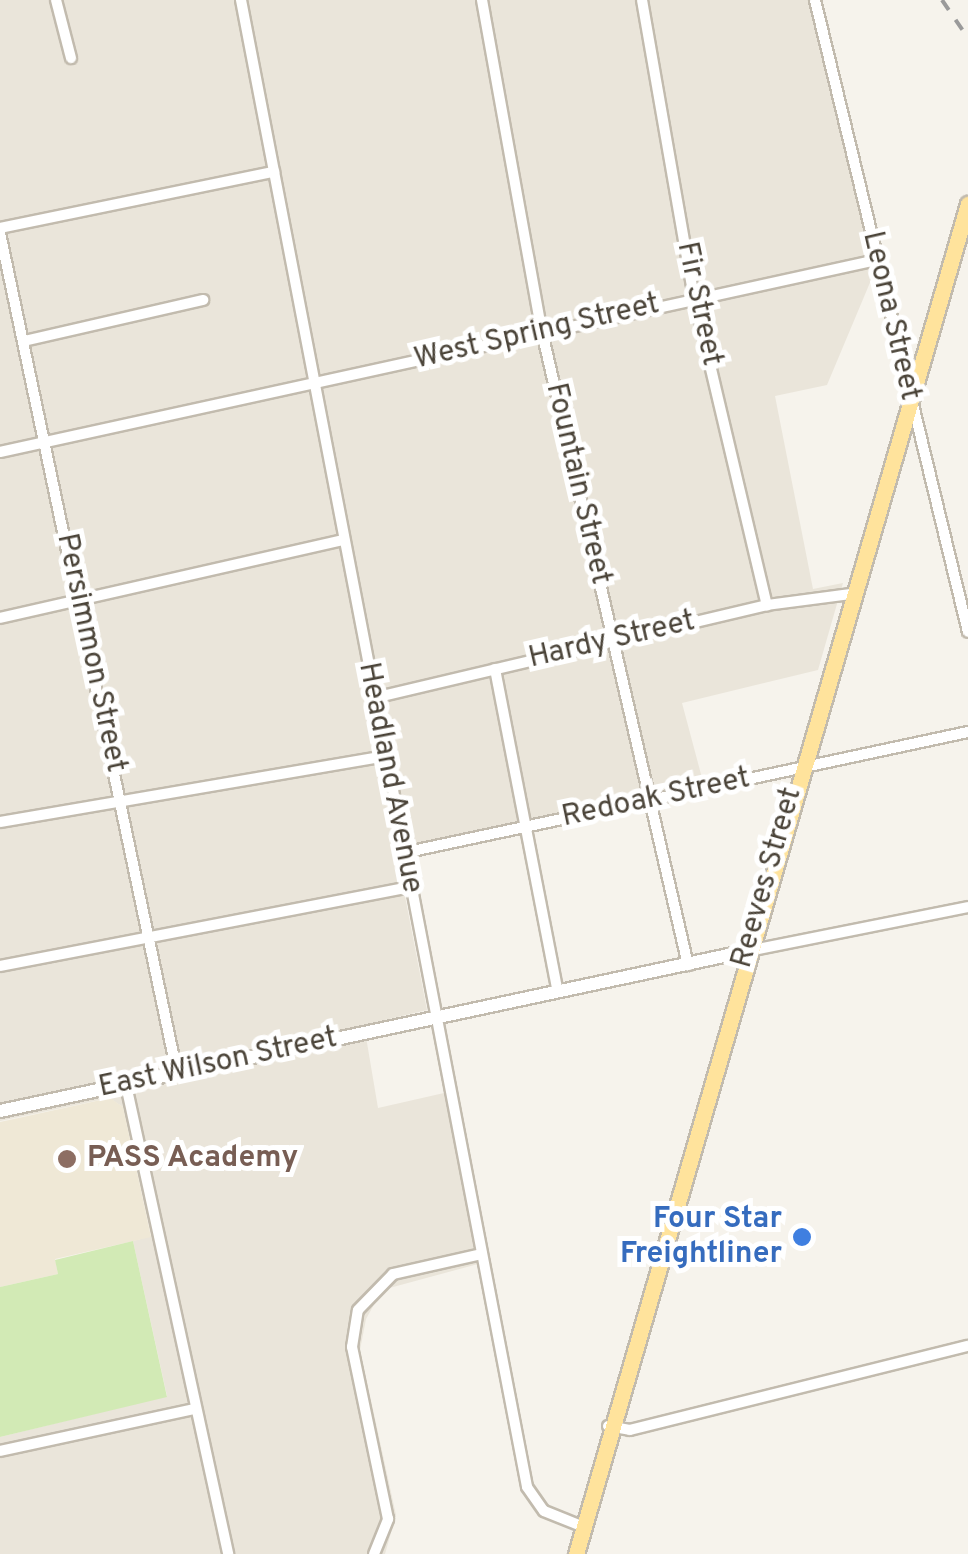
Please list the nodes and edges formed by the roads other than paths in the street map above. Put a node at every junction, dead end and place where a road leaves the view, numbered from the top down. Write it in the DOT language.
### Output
graph roads {
  1 [pos="56,0"];
  2 [pos="241,0"];
  3 [pos="482,0"];
  4 [pos="642,0"];
  5 [pos="814,0"];
  6 [pos="72,58"];
  7 [pos="274,172"];
  8 [pos="967,208"];
  9 [pos="0,230"];
  10 [pos="877,260"];
  11 [pos="694,297"];
  12 [pos="203,300"];
  13 [pos="542,332"];
  14 [pos="24,341"];
  15 [pos="314,383"];
  16 [pos="908,398"];
  17 [pos="45,443"];
  18 [pos="0,452"];
  19 [pos="344,540"];
  20 [pos="851,594"];
  21 [pos="80,598"];
  22 [pos="767,605"];
  23 [pos="0,618"];
  24 [pos="968,632"];
  25 [pos="613,641"];
  26 [pos="495,668"];
  27 [pos="374,698"];
  28 [pos="968,732"];
  29 [pos="385,756"];
  30 [pos="800,768"];
  31 [pos="648,800"];
  32 [pos="122,801"];
  33 [pos="0,822"];
  34 [pos="528,826"];
  35 [pos="404,854"];
  36 [pos="410,887"];
  37 [pos="968,907"];
  38 [pos="150,936"];
  39 [pos="746,951"];
  40 [pos="688,965"];
  41 [pos="0,966"];
  42 [pos="558,992"];
  43 [pos="435,1017"];
  44 [pos="177,1074"];
  45 [pos="126,1085"];
  46 [pos="0,1111"];
  47 [pos="482,1254"];
  48 [pos="968,1346"];
  49 [pos="196,1409"];
  50 [pos="607,1426"];
  51 [pos="0,1451"];
  52 [pos="581,1526"];
  53 [pos="228,1554"];
  54 [pos="374,1554"];
  55 [pos="576,1554"];
  1 -- 6 [label="street"];
  2 -- 7 [label="street, Headland Avenue"];
  3 -- 13 [label="street, Fountain Street"];
  4 -- 11 [label="street, Fir Street"];
  5 -- 10 [label="street, Leona Street"];
  7 -- 9 [label="street"];
  7 -- 15 [label="street, Headland Avenue"];
  8 -- 16 [label="main road, Reeves Street"];
  9 -- 14 [label="street, Persimmon Street"];
  10 -- 11 [label="street, West Spring Street"];
  10 -- 16 [label="street, Leona Street"];
  11 -- 13 [label="street, West Spring Street"];
  11 -- 22 [label="street, Fir Street"];
  12 -- 14 [label="street"];
  13 -- 15 [label="street, West Spring Street"];
  13 -- 25 [label="street, Fountain Street"];
  14 -- 17 [label="street, Persimmon Street"];
  15 -- 17 [label="street, West Spring Street"];
  15 -- 19 [label="street, Headland Avenue"];
  16 -- 20 [label="main road, Reeves Street"];
  16 -- 24 [label="street, Leona Street"];
  17 -- 18 [label="street, West Spring Street"];
  17 -- 21 [label="street, Persimmon Street"];
  19 -- 21 [label="street"];
  19 -- 27 [label="street, Headland Avenue"];
  20 -- 22 [label="street, Hardy Street"];
  20 -- 30 [label="main road, Reeves Street"];
  21 -- 23 [label="street"];
  21 -- 32 [label="street, Persimmon Street"];
  22 -- 25 [label="street, Hardy Street"];
  25 -- 26 [label="street, Hardy Street"];
  25 -- 31 [label="street, Fountain Street"];
  26 -- 27 [label="street, Hardy Street"];
  26 -- 34 [label="street"];
  27 -- 29 [label="street, Headland Avenue"];
  28 -- 30 [label="street, Redoak Street"];
  29 -- 32 [label="street"];
  29 -- 35 [label="street, Headland Avenue"];
  30 -- 31 [label="street, Redoak Street"];
  30 -- 39 [label="main road, Reeves Street"];
  31 -- 34 [label="street, Redoak Street"];
  31 -- 40 [label="street, Fountain Street"];
  32 -- 33 [label="street"];
  32 -- 38 [label="street, Persimmon Street"];
  34 -- 35 [label="street, Redoak Street"];
  34 -- 42 [label="street"];
  35 -- 36 [label="street, Headland Avenue"];
  36 -- 38 [label="street"];
  36 -- 43 [label="street, Headland Avenue"];
  37 -- 39 [label="street"];
  38 -- 41 [label="street"];
  38 -- 44 [label="street, Persimmon Street"];
  39 -- 40 [label="street, East Wilson Street"];
  39 -- 50 [label="main road, Reeves Street"];
  40 -- 42 [label="street, East Wilson Street"];
  42 -- 43 [label="street, East Wilson Street"];
  43 -- 44 [label="street, East Wilson Street"];
  43 -- 47 [label="street, Headland Avenue"];
  44 -- 45 [label="street, East Wilson Street"];
  45 -- 46 [label="street, East Wilson Street"];
  45 -- 49 [label="street"];
  47 -- 52 [label="street, Headland Avenue"];
  47 -- 54 [label="street"];
  48 -- 50 [label="street"];
  49 -- 51 [label="street"];
  49 -- 53 [label="street"];
  50 -- 52 [label="main road, Reeves Street"];
  52 -- 55 [label="main road, Reeves Street"];
}
